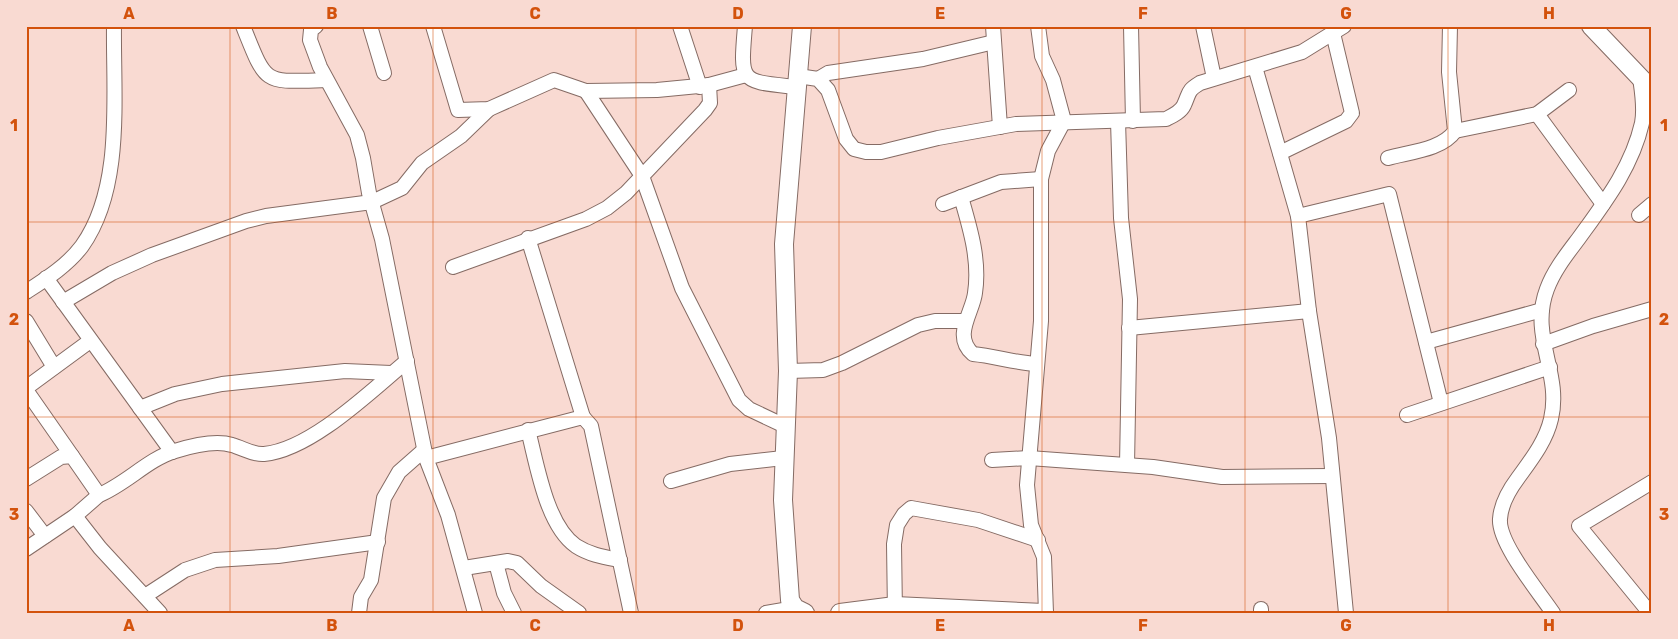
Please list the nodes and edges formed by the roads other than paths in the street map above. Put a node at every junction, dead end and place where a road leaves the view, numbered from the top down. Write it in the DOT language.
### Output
graph roads {
  1 [pos="114,26"];
  2 [pos="243,26"];
  3 [pos="316,26"];
  4 [pos="370,26"];
  5 [pos="433,26"];
  6 [pos="680,26"];
  7 [pos="745,26"];
  8 [pos="802,26"];
  9 [pos="993,26"];
  10 [pos="1038,26"];
  11 [pos="1132,26"];
  12 [pos="1203,26"];
  13 [pos="1450,26"];
  14 [pos="1592,26"];
  15 [pos="1338,30"];
  16 [pos="994,42"];
  17 [pos="1255,66"];
  18 [pos="384,73"];
  19 [pos="746,75"];
  20 [pos="1214,78"];
  21 [pos="818,79"];
  22 [pos="326,80"];
  23 [pos="797,82"];
  24 [pos="1646,84"];
  25 [pos="705,86"];
  26 [pos="1569,90"];
  27 [pos="586,91"];
  28 [pos="489,109"];
  29 [pos="1537,114"];
  30 [pos="1064,121"];
  31 [pos="1118,121"];
  32 [pos="1133,121"];
  33 [pos="1000,127"];
  34 [pos="1455,131"];
  35 [pos="1280,153"];
  36 [pos="1388,158"];
  37 [pos="642,176"];
  38 [pos="1041,179"];
  39 [pos="961,197"];
  40 [pos="372,202"];
  41 [pos="943,204"];
  42 [pos="1603,204"];
  43 [pos="1652,204"];
  44 [pos="1638,215"];
  45 [pos="1298,216"];
  46 [pos="528,238"];
  47 [pos="453,267"];
  48 [pos="46,278"];
  49 [pos="26,292"];
  50 [pos="63,302"];
  51 [pos="1652,309"];
  52 [pos="1542,310"];
  53 [pos="1309,311"];
  54 [pos="26,321"];
  55 [pos="964,322"];
  56 [pos="1129,328"];
  57 [pos="90,341"];
  58 [pos="1426,342"];
  59 [pos="1543,344"];
  60 [pos="406,361"];
  61 [pos="1036,364"];
  62 [pos="54,367"];
  63 [pos="1550,367"];
  64 [pos="788,371"];
  65 [pos="392,373"];
  66 [pos="26,389"];
  67 [pos="1441,403"];
  68 [pos="140,408"];
  69 [pos="1407,415"];
  70 [pos="583,417"];
  71 [pos="785,426"];
  72 [pos="528,430"];
  73 [pos="172,452"];
  74 [pos="425,454"];
  75 [pos="72,456"];
  76 [pos="783,458"];
  77 [pos="1029,458"];
  78 [pos="992,460"];
  79 [pos="1127,465"];
  80 [pos="1332,476"];
  81 [pos="26,479"];
  82 [pos="671,481"];
  83 [pos="1652,482"];
  84 [pos="99,495"];
  85 [pos="26,510"];
  86 [pos="75,516"];
  87 [pos="45,536"];
  88 [pos="1038,540"];
  89 [pos="378,542"];
  90 [pos="26,549"];
  91 [pos="620,560"];
  92 [pos="496,563"];
  93 [pos="464,568"];
  94 [pos="145,596"];
  95 [pos="800,610"];
  96 [pos="895,610"];
  97 [pos="160,613"];
  98 [pos="359,613"];
  99 [pos="474,613"];
  100 [pos="514,613"];
  101 [pos="579,613"];
  102 [pos="631,613"];
  103 [pos="766,613"];
  104 [pos="840,613"];
  105 [pos="1045,613"];
  106 [pos="1346,613"];
  107 [pos="1553,613"];
  108 [pos="1650,613"];
  1 -- 48 [label="street"];
  2 -- 22 [label="street"];
  3 -- 22 [label="street"];
  4 -- 18 [label="street"];
  5 -- 28 [label="street"];
  6 -- 25 [label="street"];
  7 -- 19 [label="street"];
  8 -- 23 [label="street"];
  9 -- 16 [label="street"];
  10 -- 30 [label="street"];
  11 -- 32 [label="street"];
  12 -- 20 [label="street"];
  13 -- 34 [label="street"];
  14 -- 24 [label="street"];
  15 -- 17 [label="street"];
  15 -- 35 [label="street"];
  16 -- 21 [label="street"];
  16 -- 33 [label="street"];
  17 -- 20 [label="street"];
  17 -- 35 [label="street"];
  19 -- 23 [label="street"];
  19 -- 25 [label="street"];
  20 -- 32 [label="street"];
  21 -- 23 [label="street"];
  21 -- 33 [label="street"];
  22 -- 40 [label="street"];
  23 -- 64 [label="street"];
  24 -- 42 [label="street"];
  25 -- 27 [label="street"];
  25 -- 37 [label="street"];
  26 -- 29 [label="street"];
  27 -- 28 [label="street"];
  27 -- 37 [label="street"];
  28 -- 40 [label="street"];
  29 -- 34 [label="street"];
  29 -- 42 [label="street"];
  30 -- 31 [label="street"];
  30 -- 33 [label="street"];
  30 -- 38 [label="street"];
  31 -- 32 [label="street"];
  31 -- 56 [label="street"];
  34 -- 36 [label="street"];
  35 -- 45 [label="street"];
  37 -- 46 [label="street"];
  37 -- 71 [label="street"];
  38 -- 39 [label="street"];
  38 -- 61 [label="street"];
  39 -- 41 [label="street"];
  39 -- 55 [label="street"];
  40 -- 50 [label="street"];
  40 -- 60 [label="street"];
  42 -- 52 [label="street"];
  43 -- 44 [label="street"];
  45 -- 53 [label="street"];
  45 -- 58 [label="street"];
  46 -- 47 [label="street"];
  46 -- 70 [label="street"];
  48 -- 49 [label="street"];
  48 -- 50 [label="street"];
  50 -- 57 [label="street"];
  51 -- 59 [label="street"];
  52 -- 58 [label="street"];
  52 -- 59 [label="street"];
  53 -- 56 [label="street"];
  53 -- 80 [label="street"];
  54 -- 62 [label="street"];
  55 -- 61 [label="street"];
  55 -- 64 [label="street"];
  56 -- 79 [label="street"];
  57 -- 62 [label="street"];
  57 -- 68 [label="street"];
  58 -- 67 [label="street"];
  59 -- 63 [label="street"];
  60 -- 65 [label="street"];
  60 -- 74 [label="street"];
  61 -- 77 [label="street"];
  62 -- 66 [label="street"];
  63 -- 67 [label="street"];
  63 -- 107 [label="street"];
  64 -- 71 [label="street"];
  65 -- 68 [label="street"];
  65 -- 73 [label="street"];
  66 -- 75 [label="street"];
  67 -- 69 [label="street"];
  68 -- 73 [label="street"];
  70 -- 72 [label="street"];
  70 -- 91 [label="street"];
  71 -- 76 [label="street"];
  72 -- 74 [label="street"];
  72 -- 91 [label="street"];
  73 -- 84 [label="street"];
  74 -- 89 [label="street"];
  74 -- 93 [label="street"];
  75 -- 81 [label="street"];
  75 -- 84 [label="street"];
  76 -- 82 [label="street"];
  76 -- 95 [label="street"];
  77 -- 78 [label="street"];
  77 -- 79 [label="street"];
  77 -- 88 [label="street"];
  79 -- 80 [label="street"];
  80 -- 106 [label="street"];
  83 -- 108 [label="street"];
  84 -- 86 [label="street"];
  85 -- 87 [label="street"];
  86 -- 87 [label="street"];
  86 -- 94 [label="street"];
  87 -- 90 [label="street"];
  88 -- 96 [label="street"];
  88 -- 105 [label="street"];
  89 -- 94 [label="street"];
  89 -- 98 [label="street"];
  91 -- 102 [label="street"];
  92 -- 93 [label="street"];
  92 -- 100 [label="street"];
  92 -- 101 [label="street"];
  93 -- 99 [label="street"];
  94 -- 97 [label="street"];
  95 -- 103 [label="street"];
  96 -- 104 [label="street"];
  96 -- 105 [label="street"];
}
